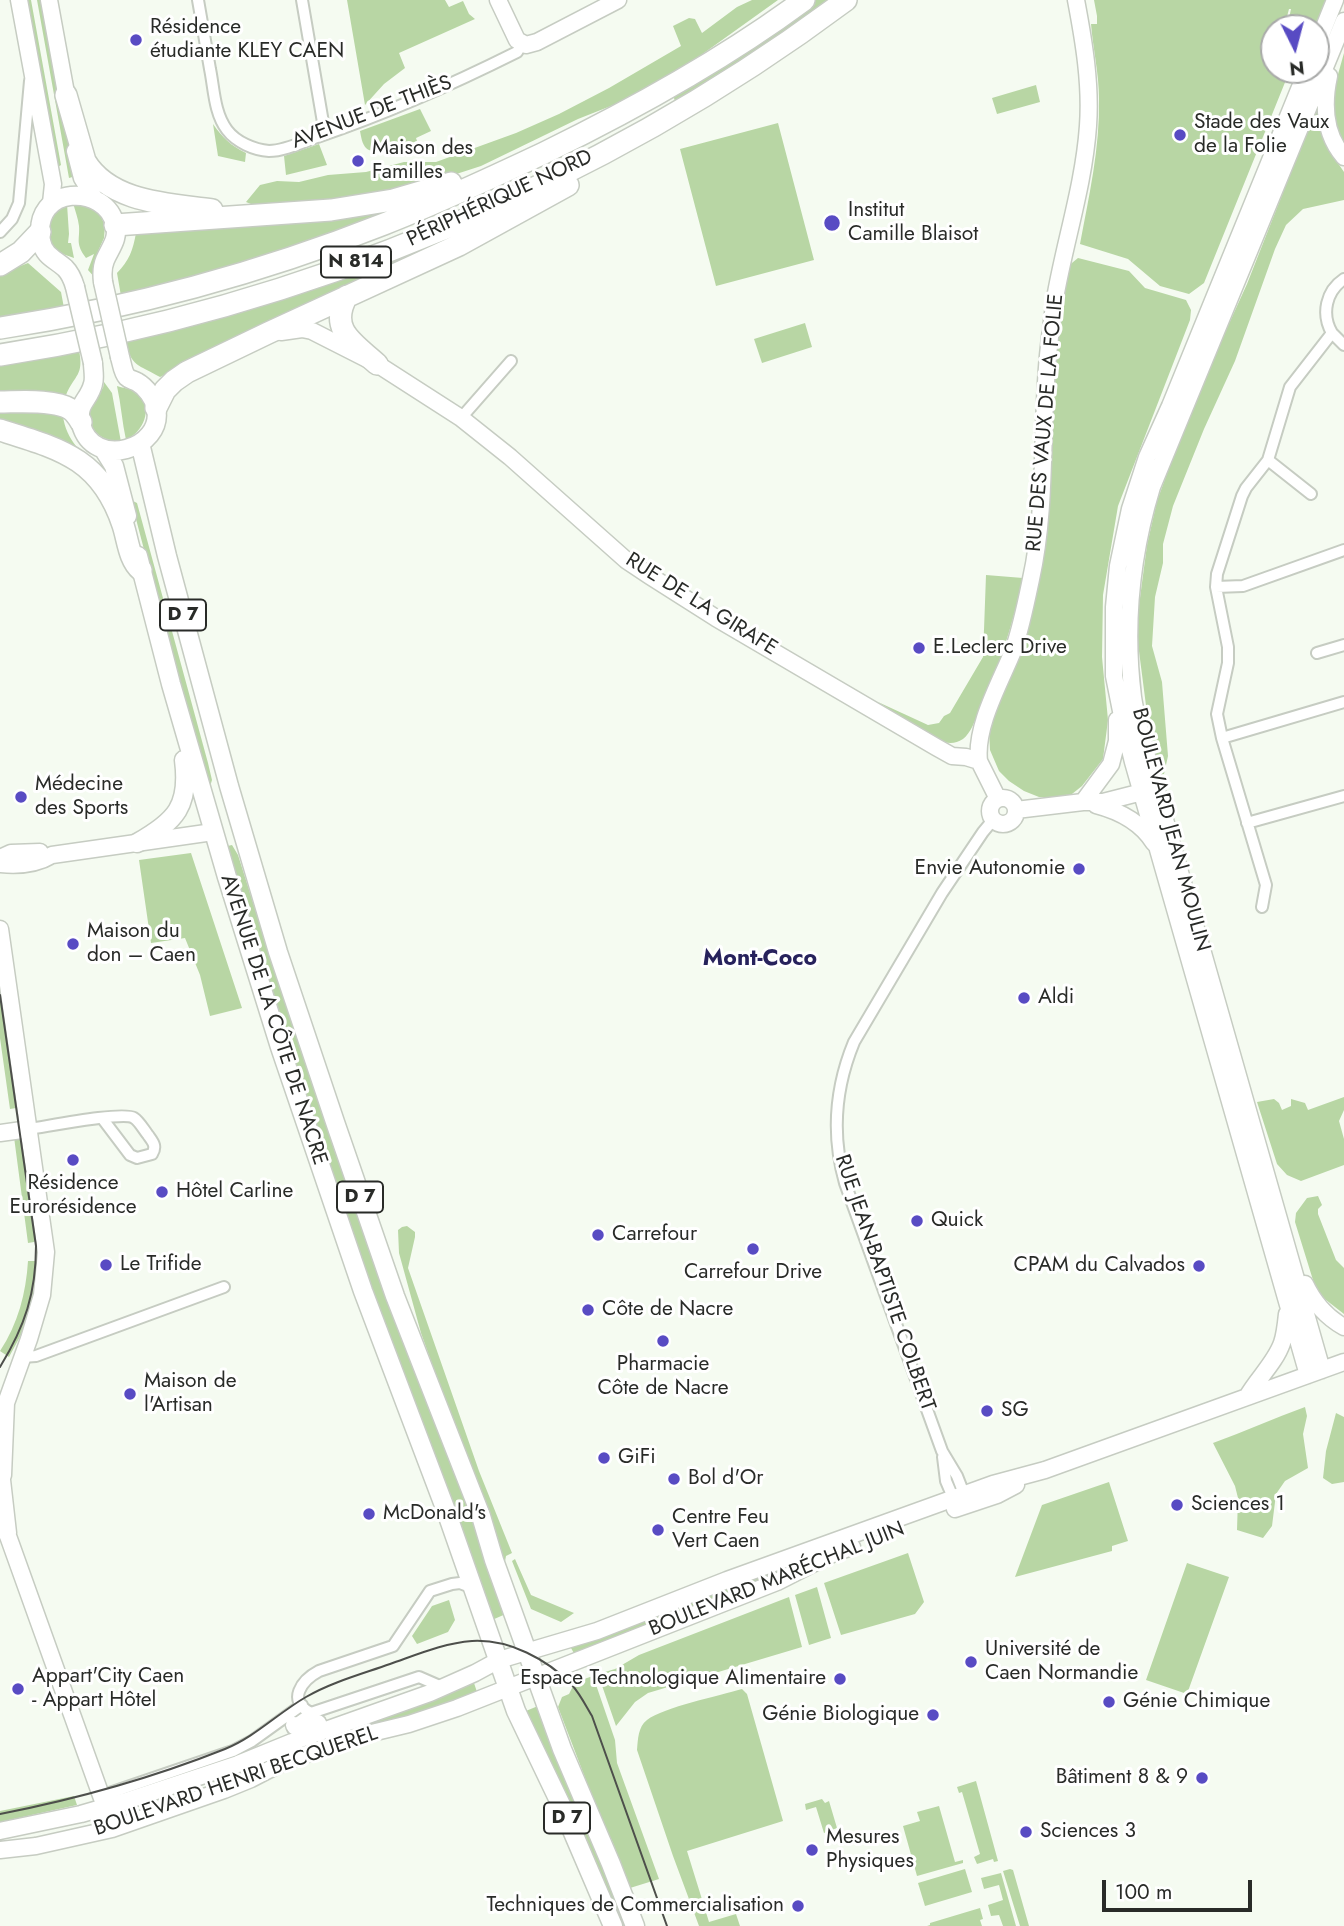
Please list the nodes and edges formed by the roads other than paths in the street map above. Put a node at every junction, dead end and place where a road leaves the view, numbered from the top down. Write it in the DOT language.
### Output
graph roads {
  1 [pos="19,0"];
  2 [pos="49,0"];
  3 [pos="198,0"];
  4 [pos="302,0"];
  5 [pos="498,0"];
  6 [pos="618,0"];
  7 [pos="804,0"];
  8 [pos="846,0"];
  9 [pos="1076,0"];
  10 [pos="1341,28"];
  11 [pos="522,44"];
  12 [pos="31,64"];
  13 [pos="1301,84"];
  14 [pos="66,95"];
  15 [pos="688,105"];
  16 [pos="326,134"];
  17 [pos="571,139"];
  18 [pos="1344,157"];
  19 [pos="63,199"];
  20 [pos="95,199"];
  21 [pos="263,216"];
  22 [pos="115,225"];
  23 [pos="0,232"];
  24 [pos="40,232"];
  25 [pos="0,265"];
  26 [pos="1344,279"];
  27 [pos="347,296"];
  28 [pos="0,328"];
  29 [pos="268,332"];
  30 [pos="1332,333"];
  31 [pos="1344,345"];
  32 [pos="0,355"];
  33 [pos="511,361"];
  34 [pos="377,364"];
  35 [pos="0,402"];
  36 [pos="156,408"];
  37 [pos="461,418"];
  38 [pos="81,422"];
  39 [pos="0,430"];
  40 [pos="131,448"];
  41 [pos="104,450"];
  42 [pos="1268,460"];
  43 [pos="1311,494"];
  44 [pos="1344,550"];
  45 [pos="141,570"];
  46 [pos="1216,587"];
  47 [pos="1344,645"];
  48 [pos="1317,653"];
  49 [pos="1115,676"];
  50 [pos="170,684"];
  51 [pos="1344,702"];
  52 [pos="1222,738"];
  53 [pos="979,761"];
  54 [pos="229,786"];
  55 [pos="1148,786"];
  56 [pos="1344,796"];
  57 [pos="998,799"];
  58 [pos="1083,802"];
  59 [pos="1016,810"];
  60 [pos="993,820"];
  61 [pos="1247,823"];
  62 [pos="213,832"];
  63 [pos="137,843"];
  64 [pos="1158,848"];
  65 [pos="52,855"];
  66 [pos="0,858"];
  67 [pos="0,864"];
  68 [pos="1262,907"];
  69 [pos="0,929"];
  70 [pos="278,952"];
  71 [pos="102,1118"];
  72 [pos="29,1129"];
  73 [pos="0,1133"];
  74 [pos="1287,1244"];
  75 [pos="224,1287"];
  76 [pos="1288,1304"];
  77 [pos="1344,1327"];
  78 [pos="22,1357"];
  79 [pos="1344,1362"];
  80 [pos="1315,1372"];
  81 [pos="1247,1397"];
  82 [pos="3,1407"];
  83 [pos="1,1473"];
  84 [pos="961,1502"];
  85 [pos="4,1529"];
  86 [pos="473,1588"];
  87 [pos="527,1651"];
  88 [pos="499,1660"];
  89 [pos="536,1677"];
  90 [pos="442,1687"];
  91 [pos="508,1688"];
  92 [pos="307,1709"];
  93 [pos="293,1733"];
  94 [pos="107,1813"];
  95 [pos="0,1831"];
  96 [pos="0,1843"];
  97 [pos="0,1850"];
  98 [pos="613,1926"];
  99 [pos="635,1926"];
  1 -- 12 [label="main road"];
  2 -- 14 [label="main road"];
  3 -- 16 [label="street, AVENUE DE THIÈS"];
  4 -- 16 [label="street"];
  5 -- 11 [label="main road"];
  6 -- 11 [label="main road"];
  7 -- 17 [label="highway, PÉRIPHÉRIQUE NORD / N 814"];
  8 -- 15 [label="highway, PÉRIPHÉRIQUE NORD / N 814"];
  9 -- 53 [label="main road, RUE DES VAUX DE LA FOLIE"];
  10 -- 18 [label="main road"];
  10 -- 55 [label="main road, BOULEVARD JEAN MOULIN"];
  11 -- 16 [label="street, AVENUE DE THIÈS"];
  12 -- 19 [label="main road"];
  12 -- 23 [label="street"];
  13 -- 49 [label="main road"];
  14 -- 20 [label="main road"];
  14 -- 21 [label="highway"];
  15 -- 27 [label="highway"];
  15 -- 32 [label="highway, PÉRIPHÉRIQUE NORD / N 814"];
  17 -- 21 [label="highway"];
  17 -- 28 [label="highway, PÉRIPHÉRIQUE NORD / N 814"];
  19 -- 20 [label="main road"];
  19 -- 24 [label="main road"];
  20 -- 22 [label="main road"];
  21 -- 22 [label="highway"];
  22 -- 36 [label="main road, bridge"];
  24 -- 25 [label="highway"];
  24 -- 38 [label="main road, bridge"];
  26 -- 30 [label="street"];
  27 -- 29 [label="highway"];
  27 -- 34 [label="highway"];
  29 -- 34 [label="main road, RUE DE LA GIRAFE"];
  29 -- 36 [label="highway"];
  30 -- 31 [label="street"];
  30 -- 42 [label="street"];
  33 -- 37 [label="street"];
  34 -- 37 [label="main road, RUE DE LA GIRAFE"];
  35 -- 38 [label="highway"];
  36 -- 40 [label="main road"];
  37 -- 53 [label="main road, RUE DE LA GIRAFE"];
  38 -- 41 [label="main road, AVENUE DE LA CÔTE DE NACRE"];
  39 -- 45 [label="highway"];
  40 -- 41 [label="main road"];
  40 -- 54 [label="main road, AVENUE DE LA CÔTE DE NACRE / D 7"];
  41 -- 45 [label="main road, AVENUE DE LA CÔTE DE NACRE / D 7"];
  42 -- 43 [label="street"];
  42 -- 46 [label="street"];
  44 -- 46 [label="street"];
  45 -- 50 [label="main road, AVENUE DE LA CÔTE DE NACRE / D 7"];
  46 -- 52 [label="street"];
  47 -- 48 [label="street"];
  49 -- 55 [label="main road"];
  49 -- 58 [label="main road"];
  50 -- 62 [label="main road, AVENUE DE LA CÔTE DE NACRE / D 7"];
  50 -- 63 [label="main road"];
  51 -- 52 [label="street"];
  52 -- 61 [label="street"];
  53 -- 57 [label="main road"];
  54 -- 62 [label="main road"];
  54 -- 70 [label="main road, AVENUE DE LA CÔTE DE NACRE / D 7"];
  55 -- 58 [label="main road"];
  55 -- 64 [label="main road"];
  55 -- 74 [label="main road, BOULEVARD JEAN MOULIN"];
  56 -- 61 [label="street"];
  57 -- 59 [label="main road"];
  57 -- 60 [label="main road"];
  58 -- 59 [label="main road"];
  58 -- 64 [label="main road"];
  59 -- 60 [label="main road"];
  60 -- 84 [label="street, RUE JEAN-BAPTISTE COLBERT"];
  61 -- 68 [label="street"];
  62 -- 63 [label="main road"];
  62 -- 70 [label="main road"];
  62 -- 86 [label="main road, AVENUE DE LA CÔTE DE NACRE / D 7"];
  63 -- 65 [label="main road"];
  64 -- 76 [label="main road"];
  65 -- 66 [label="main road"];
  65 -- 67 [label="main road"];
  69 -- 72 [label="main road"];
  70 -- 87 [label="main road, AVENUE DE LA CÔTE DE NACRE / D 7"];
  71 -- 71 [label="street"];
  71 -- 72 [label="street"];
  72 -- 73 [label="main road"];
  72 -- 78 [label="main road"];
  74 -- 77 [label="main road"];
  74 -- 80 [label="main road, BOULEVARD JEAN MOULIN"];
  75 -- 78 [label="street"];
  76 -- 80 [label="main road"];
  76 -- 81 [label="main road"];
  78 -- 82 [label="main road"];
  79 -- 80 [label="main road, BOULEVARD MARÉCHAL JUIN"];
  80 -- 81 [label="main road, BOULEVARD MARÉCHAL JUIN"];
  81 -- 84 [label="main road, BOULEVARD MARÉCHAL JUIN"];
  82 -- 83 [label="main road"];
  83 -- 85 [label="main road"];
  84 -- 87 [label="main road, BOULEVARD MARÉCHAL JUIN"];
  84 -- 89 [label="main road, BOULEVARD MARÉCHAL JUIN"];
  85 -- 94 [label="main road"];
  86 -- 88 [label="main road, AVENUE DE LA CÔTE DE NACRE / D 7"];
  86 -- 92 [label="street"];
  87 -- 88 [label="main road, BOULEVARD MARÉCHAL JUIN"];
  87 -- 89 [label="main road, D 7"];
  88 -- 90 [label="main road, BOULEVARD HENRI BECQUEREL"];
  88 -- 91 [label="main road, D 7"];
  89 -- 91 [label="main road, BOULEVARD MARÉCHAL JUIN"];
  89 -- 99 [label="main road, D 7"];
  90 -- 92 [label="street"];
  90 -- 93 [label="main road, BOULEVARD HENRI BECQUEREL"];
  91 -- 94 [label="main road, BOULEVARD HENRI BECQUEREL"];
  91 -- 98 [label="main road, D 7"];
  92 -- 93 [label="street"];
  92 -- 94 [label="street"];
  93 -- 94 [label="main road, BOULEVARD HENRI BECQUEREL"];
  94 -- 95 [label="main road, BOULEVARD HENRI BECQUEREL"];
  94 -- 96 [label="main road, BOULEVARD HENRI BECQUEREL"];
  94 -- 97 [label="main road, BOULEVARD HENRI BECQUEREL"];
}
